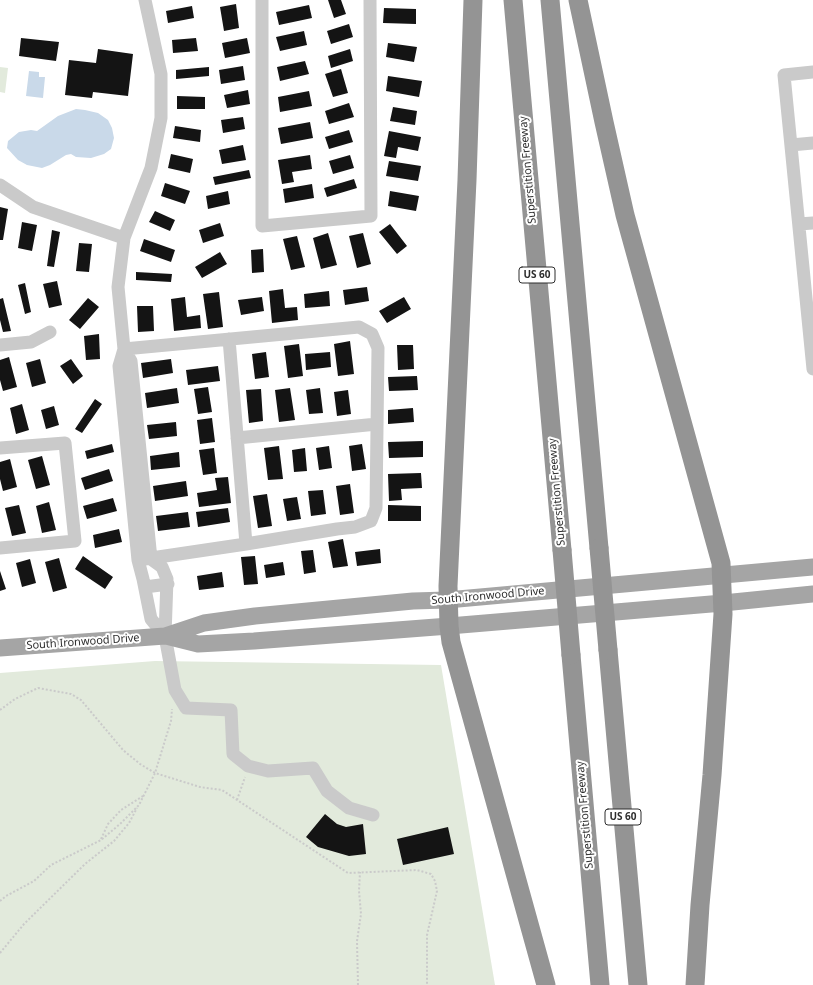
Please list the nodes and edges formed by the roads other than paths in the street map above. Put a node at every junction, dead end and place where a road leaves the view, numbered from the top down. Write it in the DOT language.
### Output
graph roads {
  1 [pos="145,0"];
  2 [pos="262,0"];
  3 [pos="370,0"];
  4 [pos="473,0"];
  5 [pos="513,0"];
  6 [pos="550,0"];
  7 [pos="578,0"];
  8 [pos="813,72"];
  9 [pos="813,143"];
  10 [pos="791,145"];
  11 [pos="0,185"];
  12 [pos="813,222"];
  13 [pos="799,224"];
  14 [pos="124,238"];
  15 [pos="809,293"];
  16 [pos="50,332"];
  17 [pos="229,339"];
  18 [pos="0,345"];
  19 [pos="124,349"];
  20 [pos="813,365"];
  21 [pos="377,424"];
  22 [pos="236,438"];
  23 [pos="0,448"];
  24 [pos="246,544"];
  25 [pos="0,548"];
  26 [pos="144,560"];
  27 [pos="813,567"];
  28 [pos="722,575"];
  29 [pos="168,584"];
  30 [pos="145,587"];
  31 [pos="813,594"];
  32 [pos="448,600"];
  33 [pos="722,603"];
  34 [pos="449,626"];
  35 [pos="165,636"];
  36 [pos="0,648"];
  37 [pos="373,815"];
  38 [pos="546,985"];
  39 [pos="600,985"];
  40 [pos="638,985"];
  41 [pos="694,985"];
  1 -- 14 [label="lane"];
  2 -- 3 [label="lane"];
  4 -- 32 [label="highway"];
  5 -- 39 [label="highway, Superstition Freeway / US 60, bridge"];
  6 -- 40 [label="highway, US 60, bridge"];
  7 -- 28 [label="highway"];
  8 -- 10 [label="lane"];
  9 -- 10 [label="lane"];
  10 -- 13 [label="lane"];
  11 -- 14 [label="lane"];
  12 -- 13 [label="lane"];
  13 -- 15 [label="lane"];
  14 -- 19 [label="lane"];
  15 -- 20 [label="lane"];
  16 -- 18 [label="lane"];
  17 -- 19 [label="lane"];
  17 -- 21 [label="lane"];
  17 -- 22 [label="lane"];
  19 -- 26 [label="lane"];
  21 -- 22 [label="lane"];
  21 -- 24 [label="lane"];
  22 -- 24 [label="lane"];
  23 -- 25 [label="lane"];
  24 -- 26 [label="lane"];
  26 -- 29 [label="lane"];
  26 -- 30 [label="lane"];
  27 -- 28 [label="main road, South Ironwood Drive"];
  28 -- 32 [label="main road, South Ironwood Drive"];
  28 -- 33 [label="highway"];
  29 -- 30 [label="lane"];
  29 -- 35 [label="lane"];
  30 -- 35 [label="lane"];
  31 -- 33 [label="main road, South Ironwood Drive"];
  32 -- 34 [label="highway"];
  32 -- 35 [label="main road, South Ironwood Drive"];
  33 -- 34 [label="main road, South Ironwood Drive"];
  33 -- 41 [label="highway"];
  34 -- 35 [label="main road, South Ironwood Drive"];
  34 -- 38 [label="highway"];
  35 -- 36 [label="main road, South Ironwood Drive"];
  35 -- 37 [label="lane"];
}
